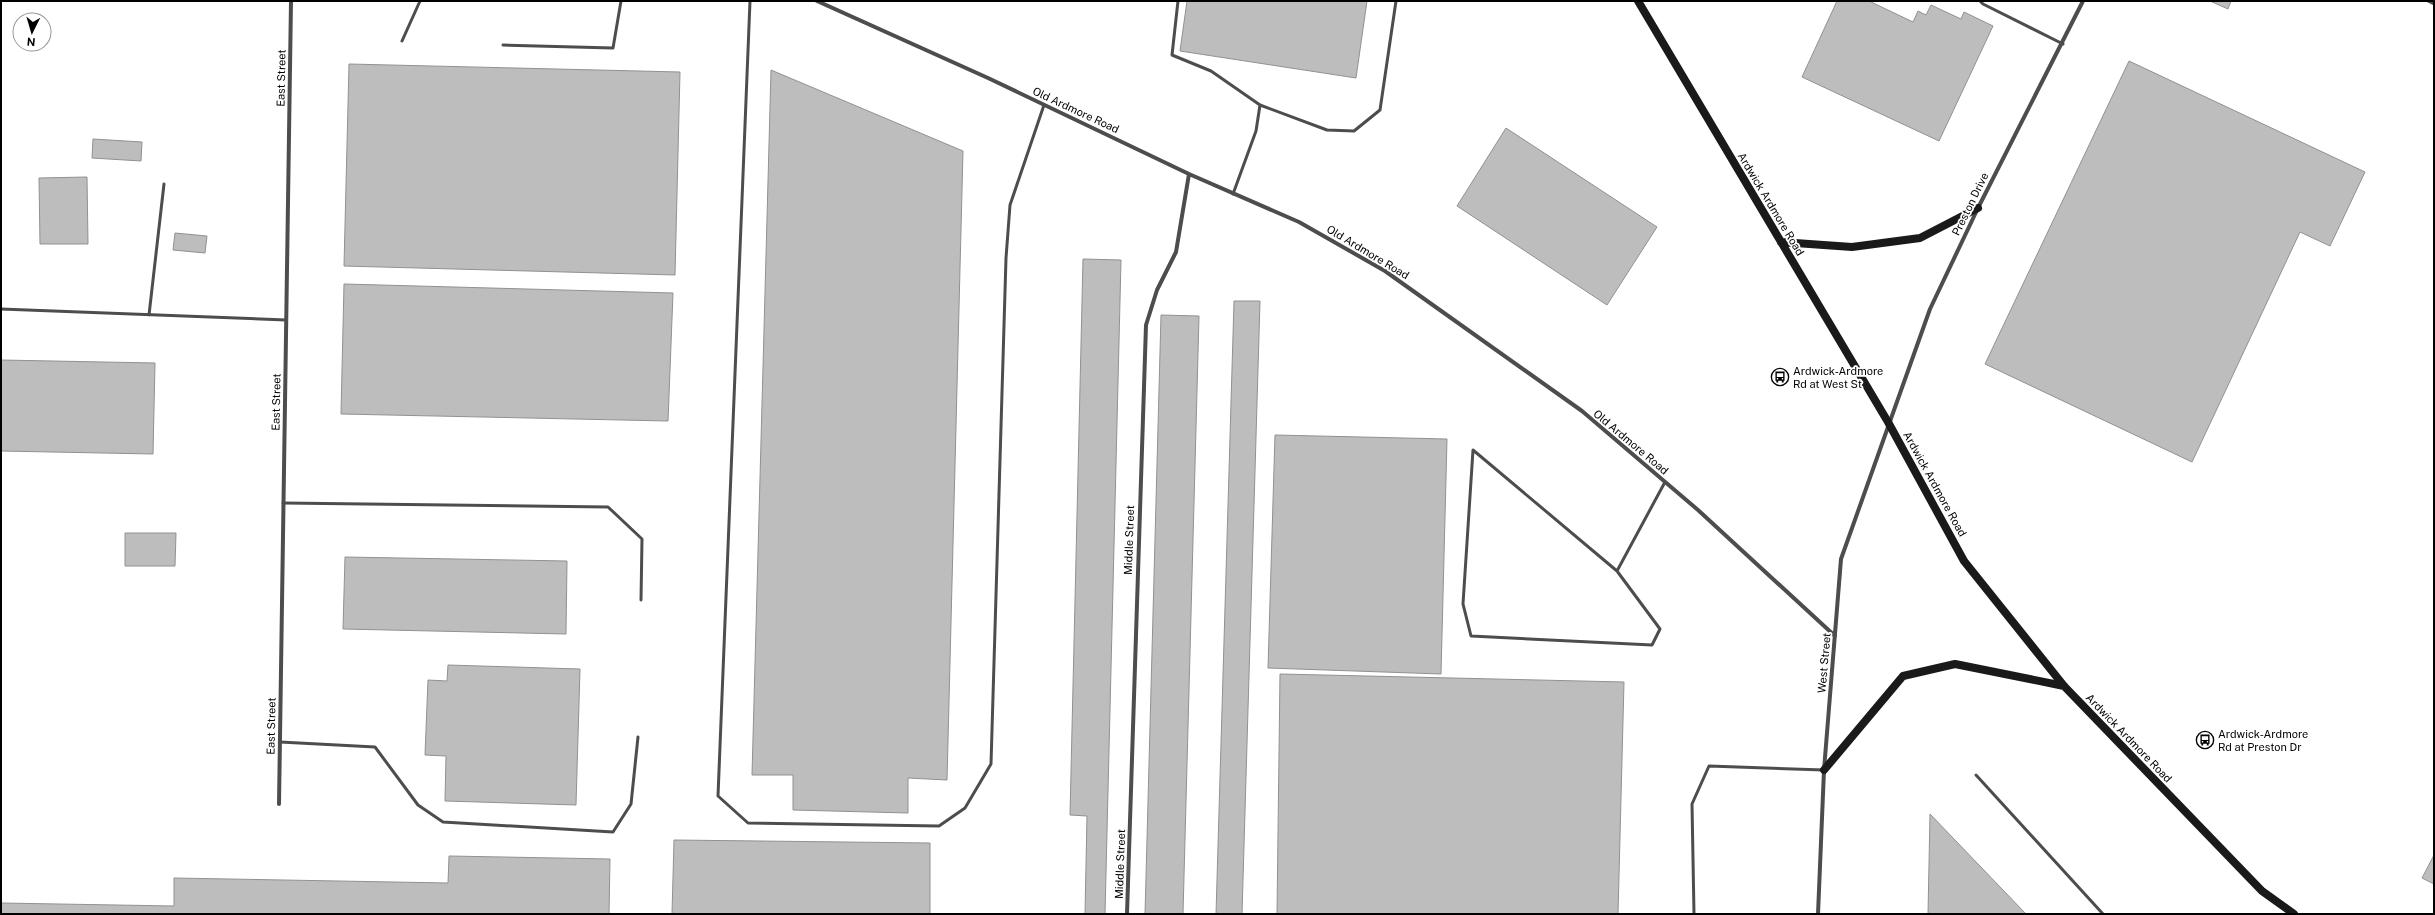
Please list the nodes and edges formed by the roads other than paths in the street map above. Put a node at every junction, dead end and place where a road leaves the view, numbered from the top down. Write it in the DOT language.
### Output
graph roads {
  1 [pos="291,1"];
  2 [pos="420,1"];
  3 [pos="621,1"];
  4 [pos="750,1"];
  5 [pos="817,1"];
  6 [pos="1178,1"];
  7 [pos="1396,1"];
  8 [pos="1638,1"];
  9 [pos="1980,1"];
  10 [pos="2083,1"];
  11 [pos="2428,1"];
  12 [pos="2434,4"];
  13 [pos="402,41"];
  14 [pos="2063,44"];
  15 [pos="503,45"];
  16 [pos="1044,105"];
  17 [pos="1260,105"];
  18 [pos="1190,174"];
  19 [pos="164,184"];
  20 [pos="1233,194"];
  21 [pos="1978,208"];
  22 [pos="1781,242"];
  23 [pos="1,309"];
  24 [pos="149,315"];
  25 [pos="286,320"];
  26 [pos="1888,422"];
  27 [pos="1665,482"];
  28 [pos="283,503"];
  29 [pos="1617,571"];
  30 [pos="641,600"];
  31 [pos="1835,636"];
  32 [pos="2064,686"];
  33 [pos="638,737"];
  34 [pos="280,742"];
  35 [pos="1824,770"];
  36 [pos="1976,775"];
  37 [pos="279,804"];
  38 [pos="1127,914"];
  39 [pos="1694,914"];
  40 [pos="1818,914"];
  41 [pos="2103,914"];
  42 [pos="2294,914"];
  1 -- 25 [label="street, East Street"];
  2 -- 13 [label="lane"];
  3 -- 15 [label="lane"];
  4 -- 16 [label="lane"];
  5 -- 16 [label="street, Old Ardmore Road"];
  6 -- 17 [label="lane"];
  7 -- 17 [label="lane"];
  8 -- 22 [label="main road, Ardwick Ardmore Road"];
  9 -- 14 [label="lane"];
  10 -- 14 [label="street, Preston Drive"];
  11 -- 12 [label="lane"];
  14 -- 21 [label="street, Preston Drive"];
  16 -- 18 [label="street, Old Ardmore Road"];
  17 -- 20 [label="lane"];
  18 -- 20 [label="street, Old Ardmore Road"];
  18 -- 38 [label="street, Middle Street"];
  19 -- 24 [label="lane"];
  20 -- 27 [label="street, Old Ardmore Road"];
  21 -- 22 [label="main road"];
  21 -- 26 [label="street, Preston Drive"];
  22 -- 26 [label="main road, Ardwick Ardmore Road"];
  23 -- 24 [label="lane"];
  24 -- 25 [label="lane"];
  25 -- 28 [label="street, East Street"];
  26 -- 31 [label="street, West Street"];
  26 -- 32 [label="main road, Ardwick Ardmore Road"];
  27 -- 29 [label="lane"];
  27 -- 31 [label="street, Old Ardmore Road"];
  28 -- 30 [label="lane"];
  28 -- 34 [label="street, East Street"];
  29 -- 29 [label="lane"];
  31 -- 35 [label="street, West Street"];
  32 -- 35 [label="main road"];
  32 -- 42 [label="main road, Ardwick Ardmore Road"];
  33 -- 34 [label="lane"];
  34 -- 37 [label="street, East Street"];
  35 -- 39 [label="lane"];
  35 -- 40 [label="street, West Street"];
  36 -- 41 [label="lane"];
}
